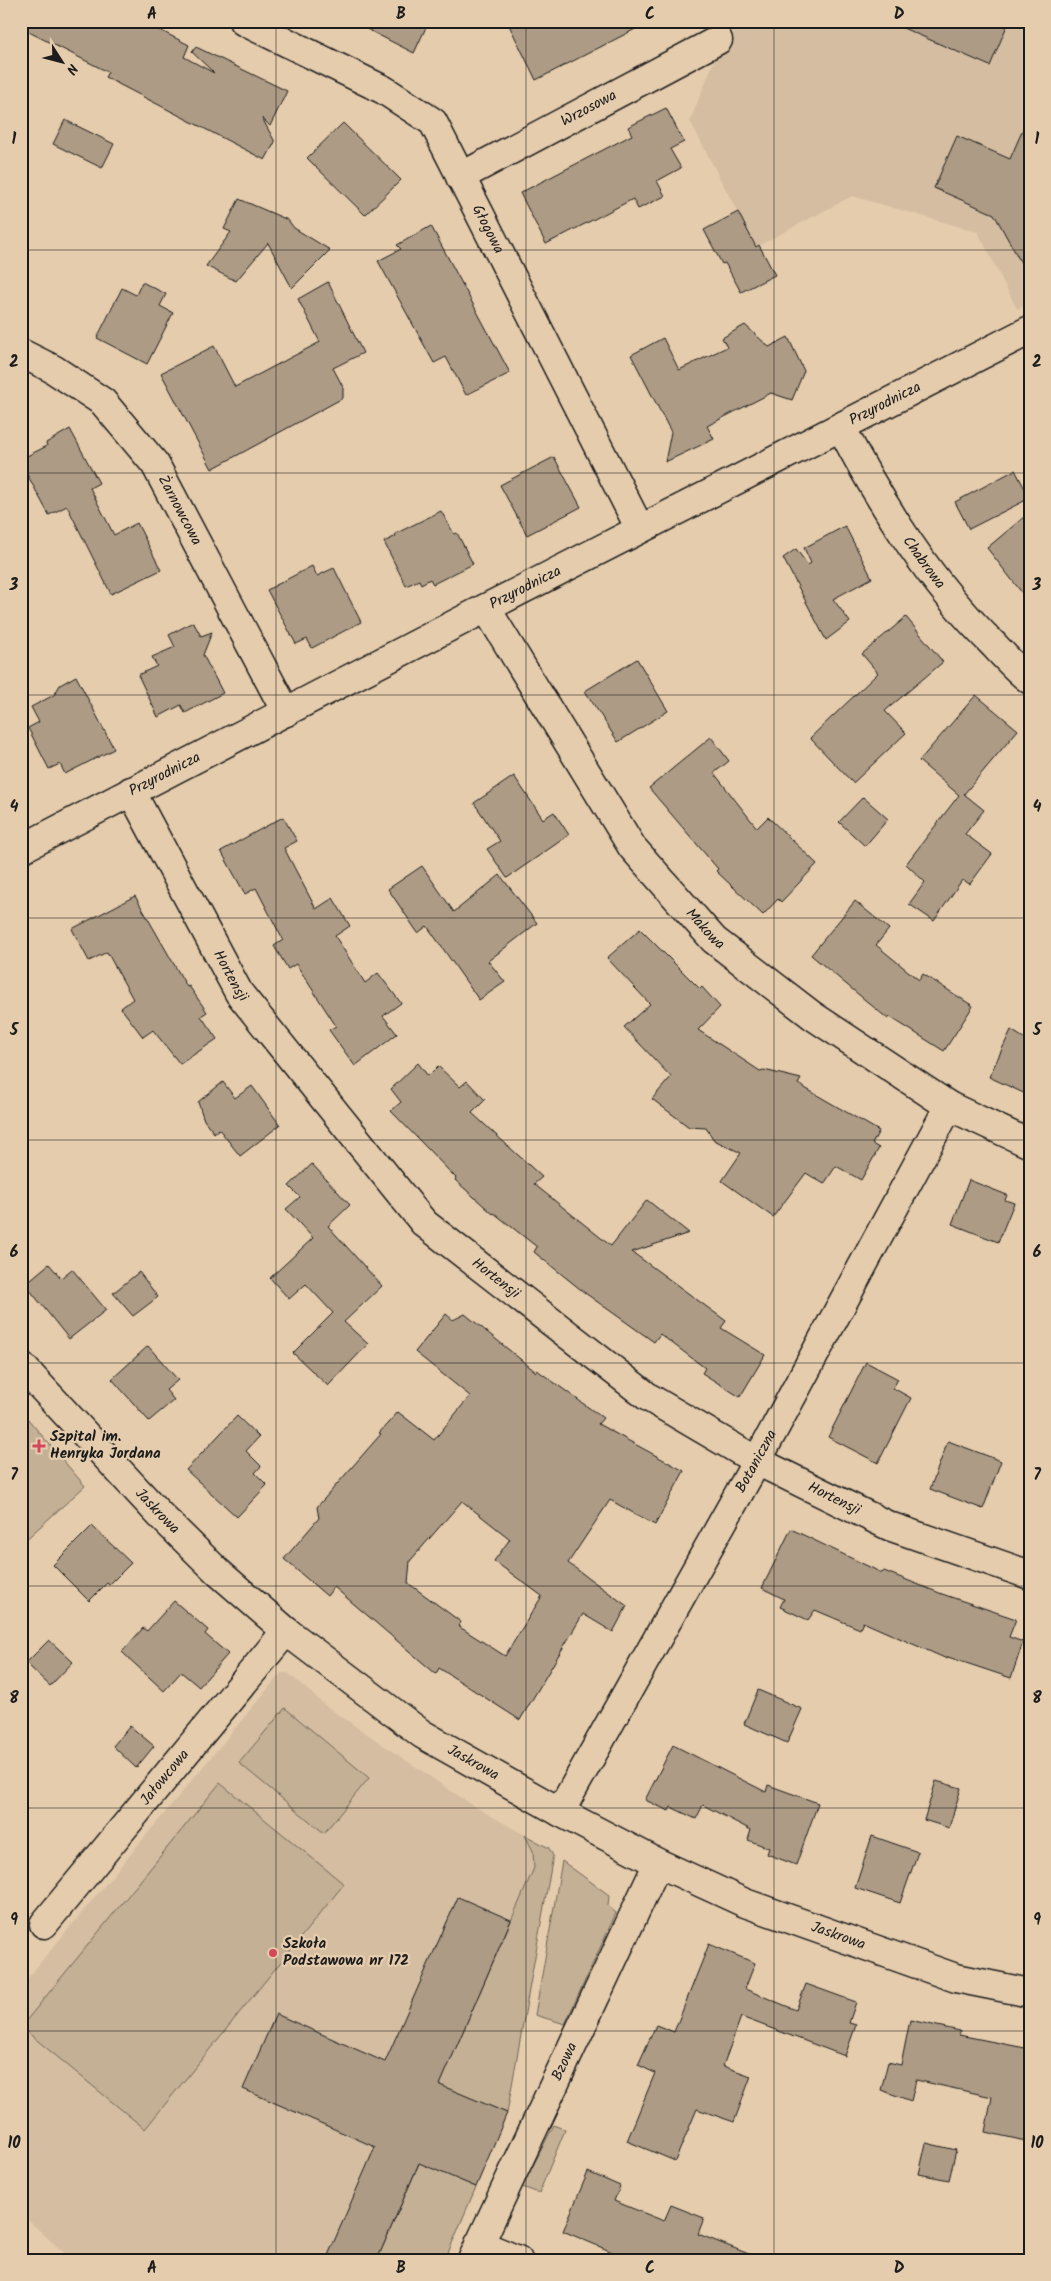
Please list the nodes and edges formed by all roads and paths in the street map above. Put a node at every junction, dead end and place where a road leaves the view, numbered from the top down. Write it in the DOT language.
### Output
graph roads {
  1 [pos="243,21"];
  2 [pos="718,40"];
  3 [pos="460,177"];
  4 [pos="1030,330"];
  5 [pos="21,353"];
  6 [pos="841,427"];
  7 [pos="640,529"];
  8 [pos="486,608"];
  9 [pos="1030,680"];
  10 [pos="286,712"];
  11 [pos="131,791"];
  12 [pos="21,849"];
  13 [pos="949,1106"];
  14 [pos="1030,1144"];
  15 [pos="21,1365"];
  16 [pos="757,1461"];
  17 [pos="1030,1576"];
  18 [pos="286,1631"];
  19 [pos="560,1812"];
  20 [pos="658,1863"];
  21 [pos="44,1924"];
  22 [pos="1030,1993"];
  23 [pos="475,2252"];
  24 [pos="518,2260"];
  1 -- 3 [label="street, Głogowa"];
  2 -- 3 [label="street, Wrzosowa"];
  3 -- 7 [label="street, Głogowa"];
  4 -- 6 [label="street, Przyrodnicza"];
  5 -- 10 [label="street, Żarnowcowa"];
  6 -- 7 [label="street, Przyrodnicza"];
  6 -- 9 [label="street, Chabrowa"];
  7 -- 8 [label="street, Przyrodnicza"];
  8 -- 10 [label="street, Przyrodnicza"];
  8 -- 13 [label="street, Makowa"];
  10 -- 11 [label="street, Przyrodnicza"];
  11 -- 12 [label="street, Przyrodnicza"];
  11 -- 16 [label="street, Hortensji"];
  13 -- 14 [label="street, Makowa"];
  13 -- 16 [label="street, Botaniczna"];
  15 -- 18 [label="street, Jaskrowa"];
  16 -- 17 [label="street, Hortensji"];
  16 -- 19 [label="street, Botaniczna"];
  18 -- 19 [label="street, Jaskrowa"];
  18 -- 21 [label="street, Jałowcowa"];
  19 -- 20 [label="street, Jaskrowa"];
  20 -- 22 [label="street, Jaskrowa"];
  20 -- 23 [label="street, Bzowa"];
  23 -- 24 [label="street"];
}
